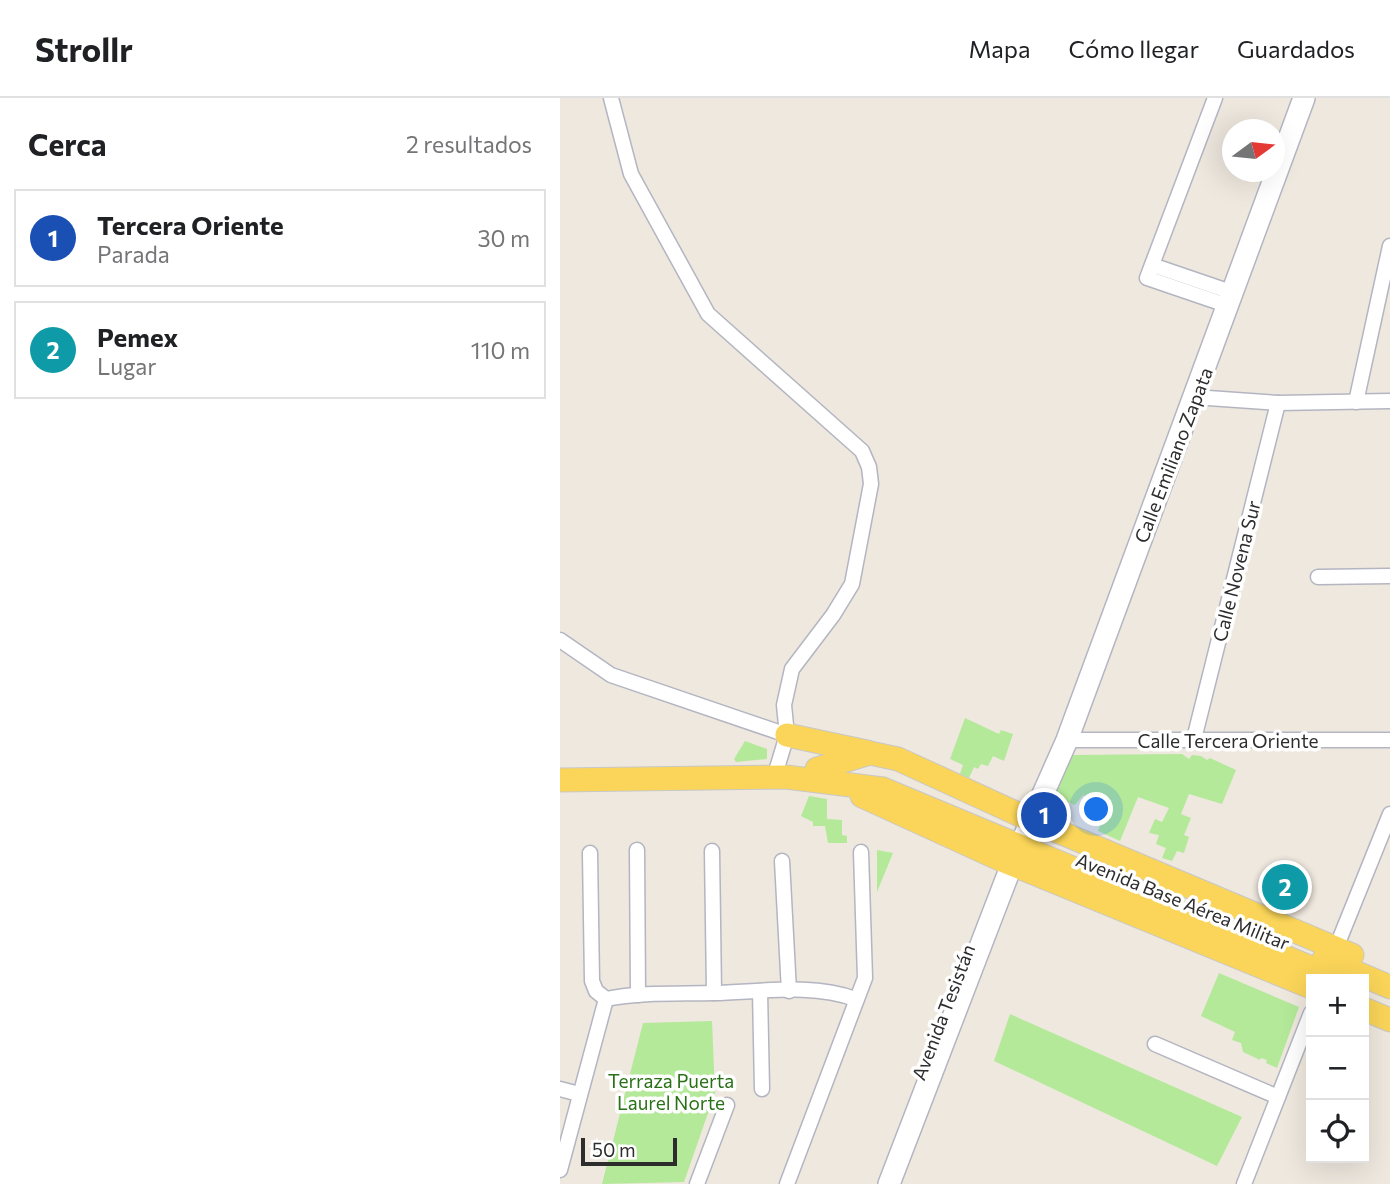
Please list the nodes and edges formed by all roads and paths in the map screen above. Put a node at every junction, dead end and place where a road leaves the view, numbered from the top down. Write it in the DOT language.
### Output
graph roads {
  1 [pos="611,98"];
  2 [pos="1215,98"];
  3 [pos="1304,98"];
  4 [pos="1390,246"];
  5 [pos="1232,299"];
  6 [pos="1194,397"];
  7 [pos="1390,401"];
  8 [pos="1356,402"];
  9 [pos="1278,403"];
  10 [pos="1318,576"];
  11 [pos="1390,576"];
  12 [pos="560,640"];
  13 [pos="787,735"];
  14 [pos="1194,739"];
  15 [pos="1067,740"];
  16 [pos="1390,740"];
  17 [pos="870,753"];
  18 [pos="825,776"];
  19 [pos="780,777"];
  20 [pos="560,780"];
  21 [pos="1390,814"];
  22 [pos="1020,836"];
  23 [pos="637,850"];
  24 [pos="712,851"];
  25 [pos="861,852"];
  26 [pos="590,853"];
  27 [pos="782,861"];
  28 [pos="1336,948"];
  29 [pos="1390,971"];
  30 [pos="1327,974"];
  31 [pos="1306,984"];
  32 [pos="1390,987"];
  33 [pos="760,991"];
  34 [pos="789,991"];
  35 [pos="1369,992"];
  36 [pos="714,993"];
  37 [pos="638,995"];
  38 [pos="606,999"];
  39 [pos="855,999"];
  40 [pos="1390,1001"];
  41 [pos="1369,1011"];
  42 [pos="1390,1020"];
  43 [pos="1306,1026"];
  44 [pos="1155,1044"];
  45 [pos="560,1089"];
  46 [pos="762,1089"];
  47 [pos="579,1094"];
  48 [pos="1278,1097"];
  49 [pos="727,1105"];
  50 [pos="560,1107"];
  51 [pos="575,1111"];
  52 [pos="560,1170"];
  53 [pos="697,1184"];
  54 [pos="787,1184"];
  55 [pos="877,1184"];
  56 [pos="889,1184"];
  57 [pos="1244,1184"];
  1 -- 13 [label="street"];
  2 -- 5 [label="street"];
  3 -- 5 [label="street, Calle Emiliano Zapata"];
  4 -- 8 [label="street"];
  5 -- 6 [label="street, Calle Emiliano Zapata"];
  6 -- 9 [label="street"];
  6 -- 15 [label="street, Calle Emiliano Zapata"];
  7 -- 8 [label="street"];
  8 -- 9 [label="street"];
  9 -- 14 [label="street, Calle Novena Sur"];
  10 -- 11 [label="street"];
  12 -- 13 [label="street"];
  13 -- 17 [label="main road"];
  13 -- 19 [label="street"];
  14 -- 15 [label="street, Calle Tercera Oriente"];
  14 -- 16 [label="street, Calle Tercera Oriente"];
  15 -- 22 [label="street, Calle Emiliano Zapata"];
  17 -- 18 [label="main road, Avenida Base Aérea Militar"];
  17 -- 22 [label="main road, Avenida Base Aérea Militar"];
  18 -- 19 [label="main road, Avenida Base Aérea Militar"];
  18 -- 22 [label="main road, Avenida Base Aérea Militar"];
  19 -- 20 [label="main road, Avenida Base Aérea Militar"];
  21 -- 28 [label="street"];
  22 -- 28 [label="main road, Avenida Base Aérea Militar"];
  22 -- 30 [label="main road, Avenida Base Aérea Militar"];
  22 -- 31 [label="main road, Avenida Base Aérea Militar"];
  22 -- 32 [label="main road, Avenida Base Aérea Militar"];
  22 -- 55 [label="street, Avenida Tesistán"];
  22 -- 56 [label="street, Avenida Tesistán"];
  23 -- 37 [label="street"];
  24 -- 36 [label="street"];
  25 -- 39 [label="street"];
  26 -- 38 [label="street"];
  27 -- 34 [label="street"];
  28 -- 29 [label="main road, Avenida Base Aérea Militar"];
  33 -- 34 [label="street"];
  33 -- 36 [label="street"];
  33 -- 46 [label="street"];
  34 -- 39 [label="street"];
  35 -- 40 [label="main road"];
  36 -- 37 [label="street"];
  37 -- 38 [label="street"];
  38 -- 47 [label="street"];
  39 -- 54 [label="street"];
  41 -- 42 [label="main road"];
  43 -- 48 [label="street"];
  44 -- 48 [label="street"];
  45 -- 47 [label="street"];
  47 -- 51 [label="street"];
  48 -- 57 [label="street"];
  49 -- 53 [label="street"];
  50 -- 51 [label="street"];
  51 -- 52 [label="street"];
}
